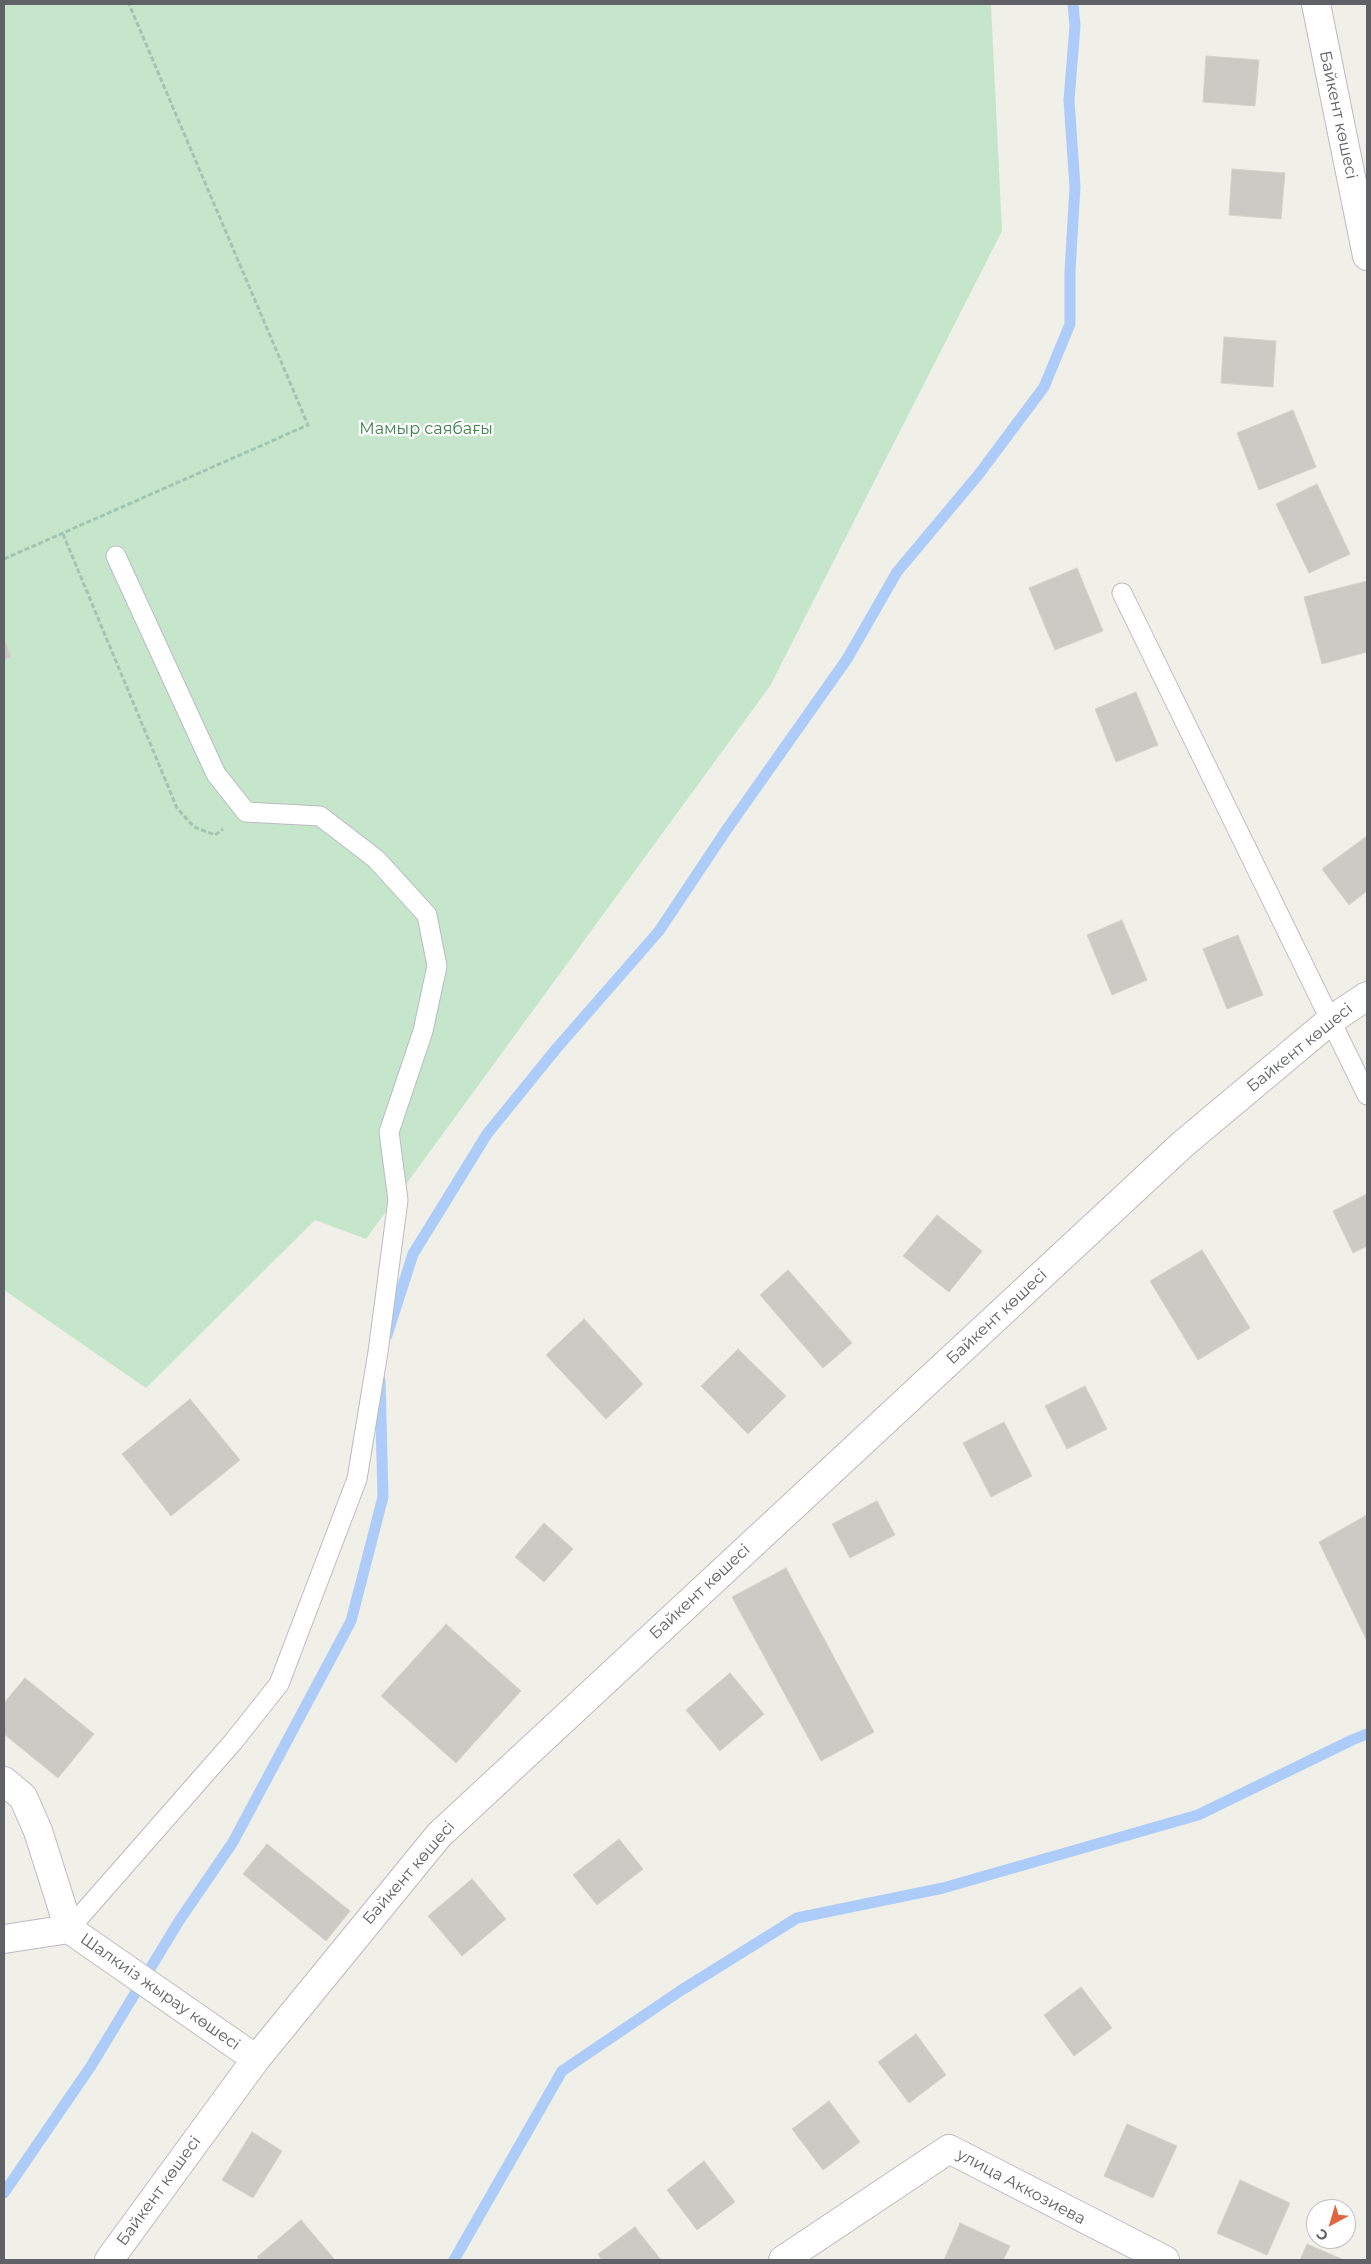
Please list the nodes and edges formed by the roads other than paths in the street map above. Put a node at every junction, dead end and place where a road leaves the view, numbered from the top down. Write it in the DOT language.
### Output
graph roads {
  1 [pos="1316,4"];
  2 [pos="1367,256"];
  3 [pos="116,556"];
  4 [pos="1122,593"];
  5 [pos="1367,996"];
  6 [pos="1331,1020"];
  7 [pos="1367,1095"];
  8 [pos="4,1781"];
  9 [pos="69,1929"];
  10 [pos="4,1939"];
  11 [pos="256,2059"];
  12 [pos="108,2260"];
  13 [pos="783,2260"];
  14 [pos="1166,2260"];
  1 -- 2 [label="street, Байкент көшесі"];
  3 -- 9 [label="lane"];
  4 -- 6 [label="lane"];
  5 -- 6 [label="street, Байкент көшесі"];
  6 -- 7 [label="lane"];
  6 -- 11 [label="street, Байкент көшесі"];
  8 -- 9 [label="street"];
  9 -- 10 [label="street, Шалкиіз жырау көшесі"];
  9 -- 11 [label="street, Шалкиіз жырау көшесі"];
  11 -- 12 [label="street, Байкент көшесі"];
  13 -- 14 [label="street, улица Аккозиева"];
}
